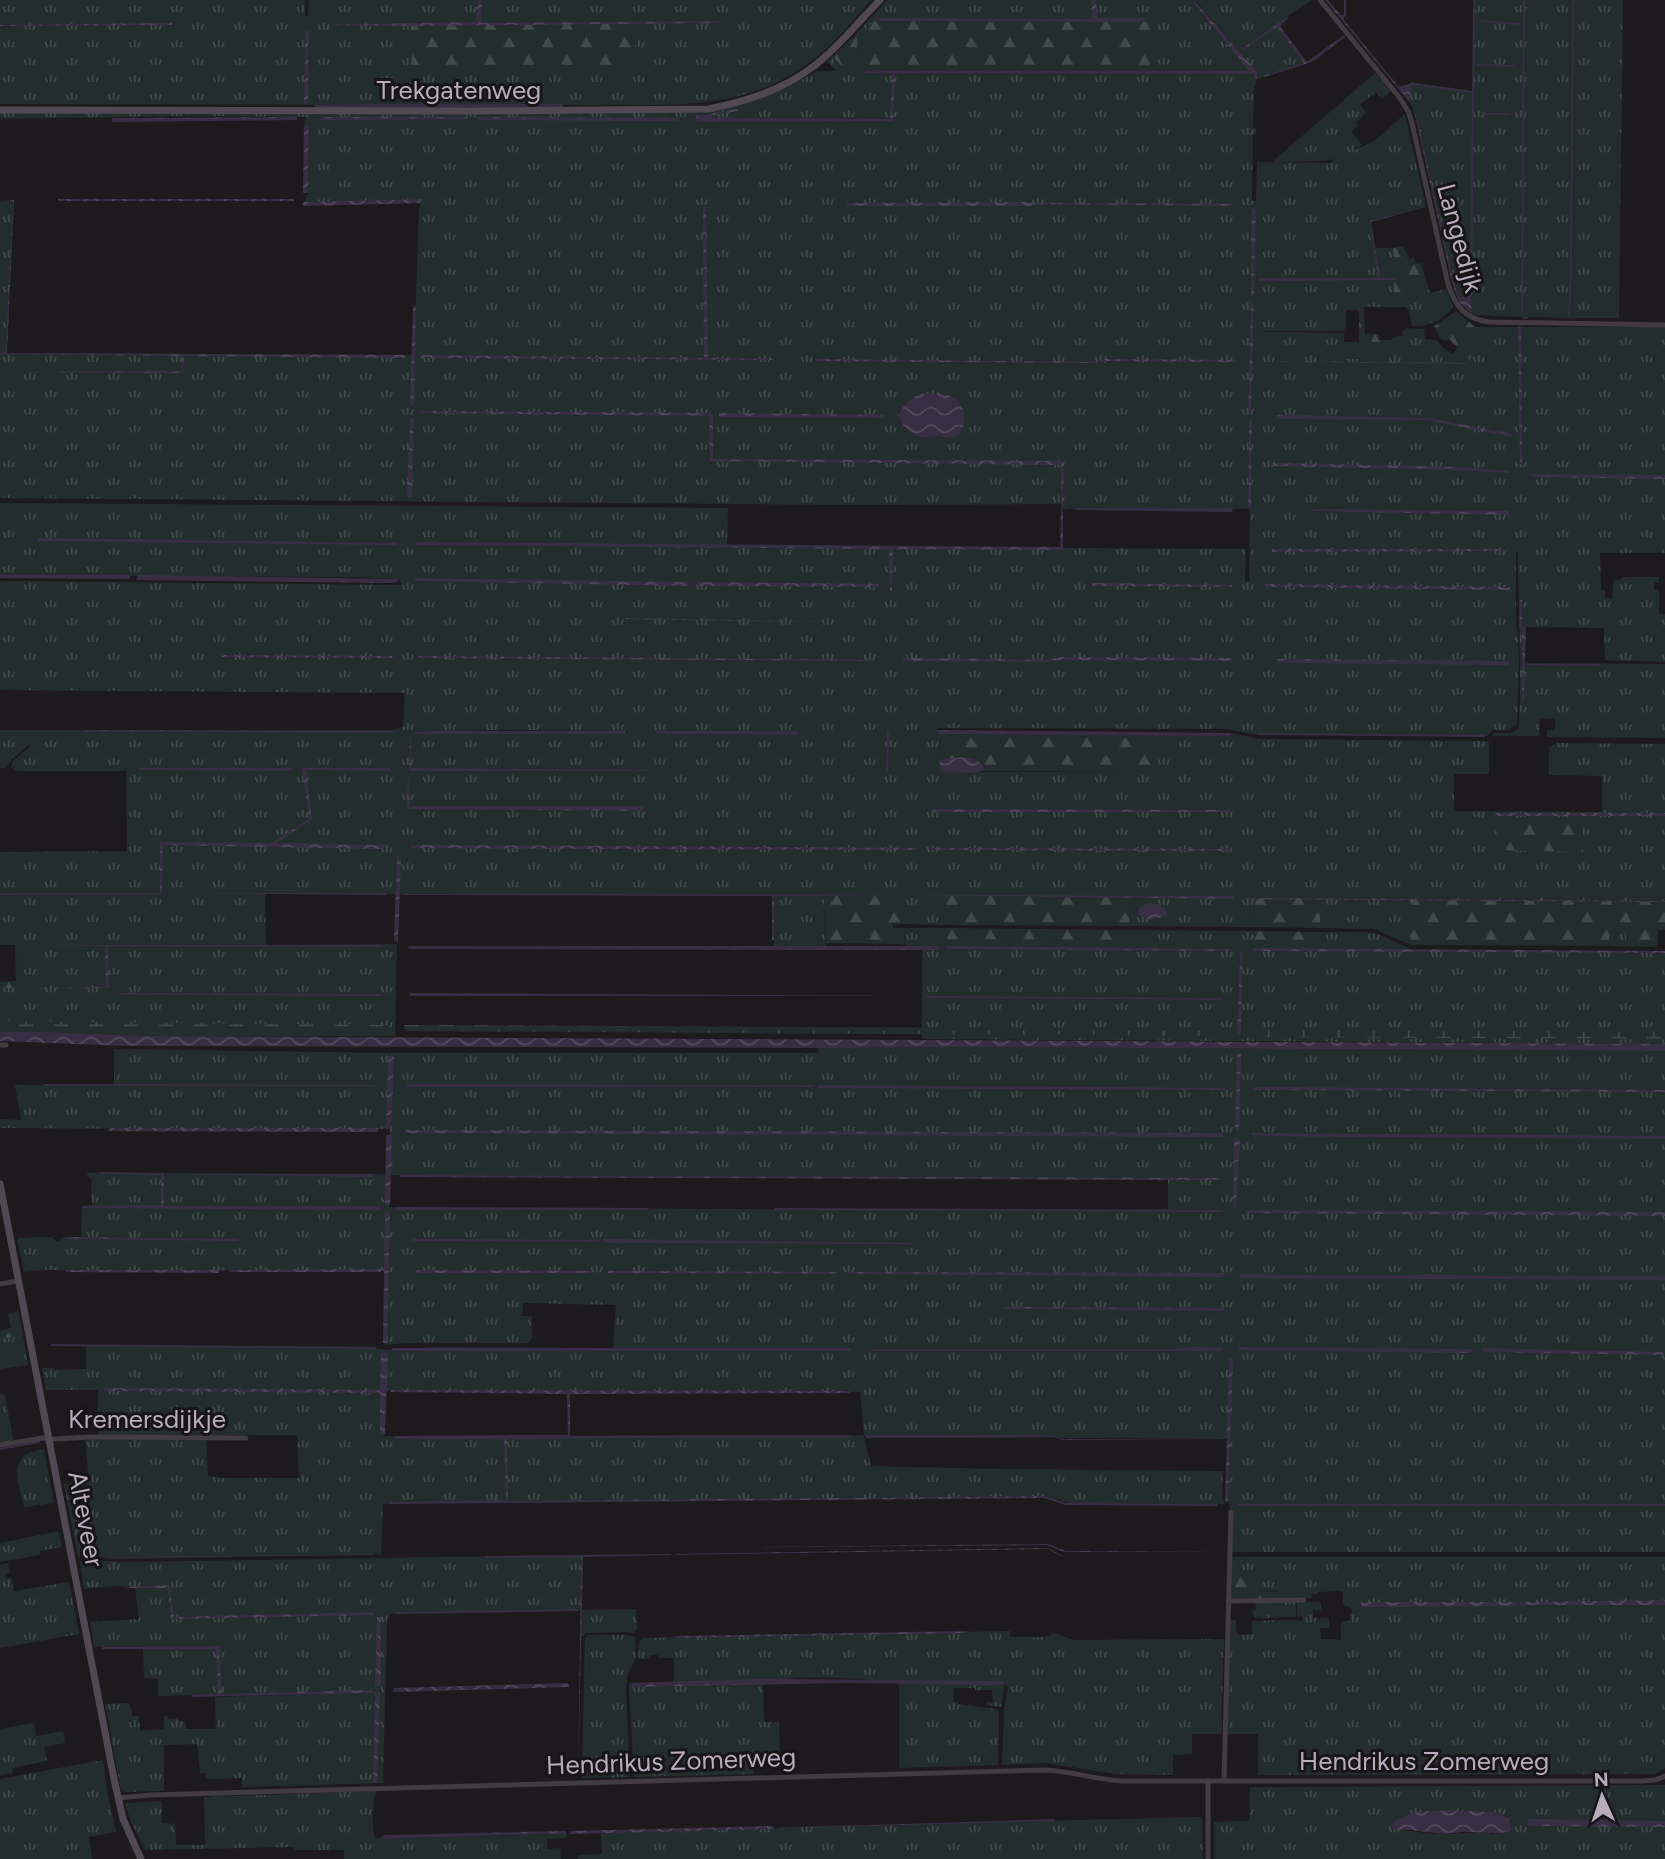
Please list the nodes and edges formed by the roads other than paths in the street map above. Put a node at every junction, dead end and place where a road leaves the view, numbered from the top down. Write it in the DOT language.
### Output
graph roads {
  1 [pos="880,0"];
  2 [pos="1320,0"];
  3 [pos="0,110"];
  4 [pos="1665,325"];
  5 [pos="0,1184"];
  6 [pos="18,1280"];
  7 [pos="0,1284"];
  8 [pos="48,1438"];
  9 [pos="246,1438"];
  10 [pos="0,1445"];
  11 [pos="1231,1511"];
  12 [pos="1304,1600"];
  13 [pos="1228,1601"];
  14 [pos="1665,1776"];
  15 [pos="1208,1781"];
  16 [pos="1224,1781"];
  17 [pos="118,1798"];
  18 [pos="141,1859"];
  19 [pos="1209,1859"];
  1 -- 3 [label="street, Trekgatenweg"];
  2 -- 4 [label="street, Langedijk"];
  5 -- 6 [label="street, Alteveer"];
  6 -- 7 [label="street"];
  6 -- 8 [label="street, Alteveer"];
  8 -- 9 [label="street, Kremersdijkje"];
  8 -- 10 [label="street, Kremersdijkje"];
  8 -- 17 [label="street, Alteveer"];
  11 -- 13 [label="street"];
  12 -- 13 [label="street"];
  13 -- 16 [label="street"];
  14 -- 16 [label="street, Hendrikus Zomerweg"];
  15 -- 16 [label="street, Hendrikus Zomerweg"];
  15 -- 17 [label="street, Hendrikus Zomerweg"];
  15 -- 19 [label="street"];
  17 -- 18 [label="street, Alteveer"];
}
